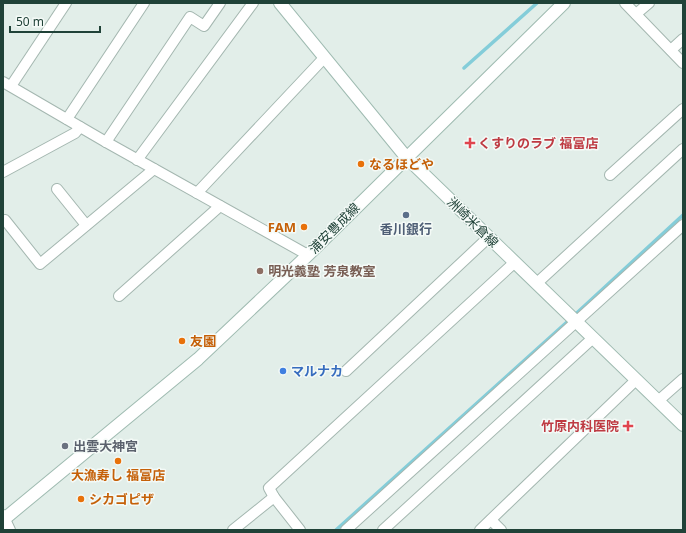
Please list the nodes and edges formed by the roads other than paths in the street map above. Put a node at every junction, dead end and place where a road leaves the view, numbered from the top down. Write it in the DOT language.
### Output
graph roads {
  1 [pos="66,3"];
  2 [pos="144,3"];
  3 [pos="220,3"];
  4 [pos="253,3"];
  5 [pos="280,3"];
  6 [pos="564,3"];
  7 [pos="625,3"];
  8 [pos="649,3"];
  9 [pos="636,14"];
  10 [pos="683,39"];
  11 [pos="671,50"];
  12 [pos="324,58"];
  13 [pos="683,63"];
  14 [pos="7,84"];
  15 [pos="683,109"];
  16 [pos="67,119"];
  17 [pos="80,127"];
  18 [pos="106,142"];
  19 [pos="683,149"];
  20 [pos="406,157"];
  21 [pos="137,160"];
  22 [pos="154,169"];
  23 [pos="3,172"];
  24 [pos="610,175"];
  25 [pos="57,189"];
  26 [pos="197,193"];
  27 [pos="220,206"];
  28 [pos="5,220"];
  29 [pos="86,225"];
  30 [pos="683,225"];
  31 [pos="489,237"];
  32 [pos="308,255"];
  33 [pos="515,262"];
  34 [pos="536,283"];
  35 [pos="119,296"];
  36 [pos="573,319"];
  37 [pos="593,338"];
  38 [pos="346,371"];
  39 [pos="683,379"];
  40 [pos="636,380"];
  41 [pos="658,401"];
  42 [pos="682,422"];
  43 [pos="274,497"];
  44 [pos="4,518"];
  45 [pos="491,520"];
  46 [pos="10,530"];
  47 [pos="233,530"];
  48 [pos="300,530"];
  49 [pos="346,530"];
  50 [pos="383,530"];
  51 [pos="480,530"];
  52 [pos="501,530"];
  1 -- 14 [label="street"];
  2 -- 16 [label="street"];
  3 -- 18 [label="street"];
  4 -- 21 [label="street"];
  5 -- 12 [label="main road, 洲崎米倉線"];
  6 -- 20 [label="main road, 浦安豊成線"];
  7 -- 9 [label="street"];
  8 -- 9 [label="street"];
  9 -- 11 [label="street"];
  10 -- 11 [label="street"];
  11 -- 13 [label="street"];
  12 -- 20 [label="main road, 洲崎米倉線"];
  12 -- 26 [label="street"];
  14 -- 16 [label="street"];
  15 -- 24 [label="street"];
  16 -- 17 [label="street"];
  17 -- 18 [label="street"];
  17 -- 23 [label="street"];
  18 -- 21 [label="street"];
  19 -- 34 [label="street"];
  20 -- 31 [label="main road, 洲崎米倉線"];
  20 -- 32 [label="main road, 浦安豊成線"];
  21 -- 22 [label="street"];
  22 -- 26 [label="street"];
  22 -- 29 [label="street"];
  25 -- 29 [label="street"];
  26 -- 27 [label="street"];
  27 -- 32 [label="street"];
  27 -- 35 [label="street"];
  28 -- 29 [label="street"];
  30 -- 36 [label="street"];
  31 -- 33 [label="main road, 洲崎米倉線"];
  31 -- 38 [label="street"];
  32 -- 44 [label="main road, 浦安豊成線"];
  33 -- 34 [label="main road, 洲崎米倉線"];
  33 -- 43 [label="street"];
  34 -- 36 [label="main road, 洲崎米倉線"];
  36 -- 37 [label="main road, 洲崎米倉線"];
  36 -- 49 [label="street"];
  37 -- 40 [label="main road, 洲崎米倉線"];
  37 -- 50 [label="street"];
  39 -- 41 [label="street"];
  40 -- 41 [label="main road, 洲崎米倉線"];
  40 -- 45 [label="street"];
  41 -- 42 [label="main road, 洲崎米倉線"];
  43 -- 47 [label="street"];
  43 -- 48 [label="street"];
  44 -- 46 [label="street"];
  45 -- 51 [label="street"];
  45 -- 52 [label="street"];
}
